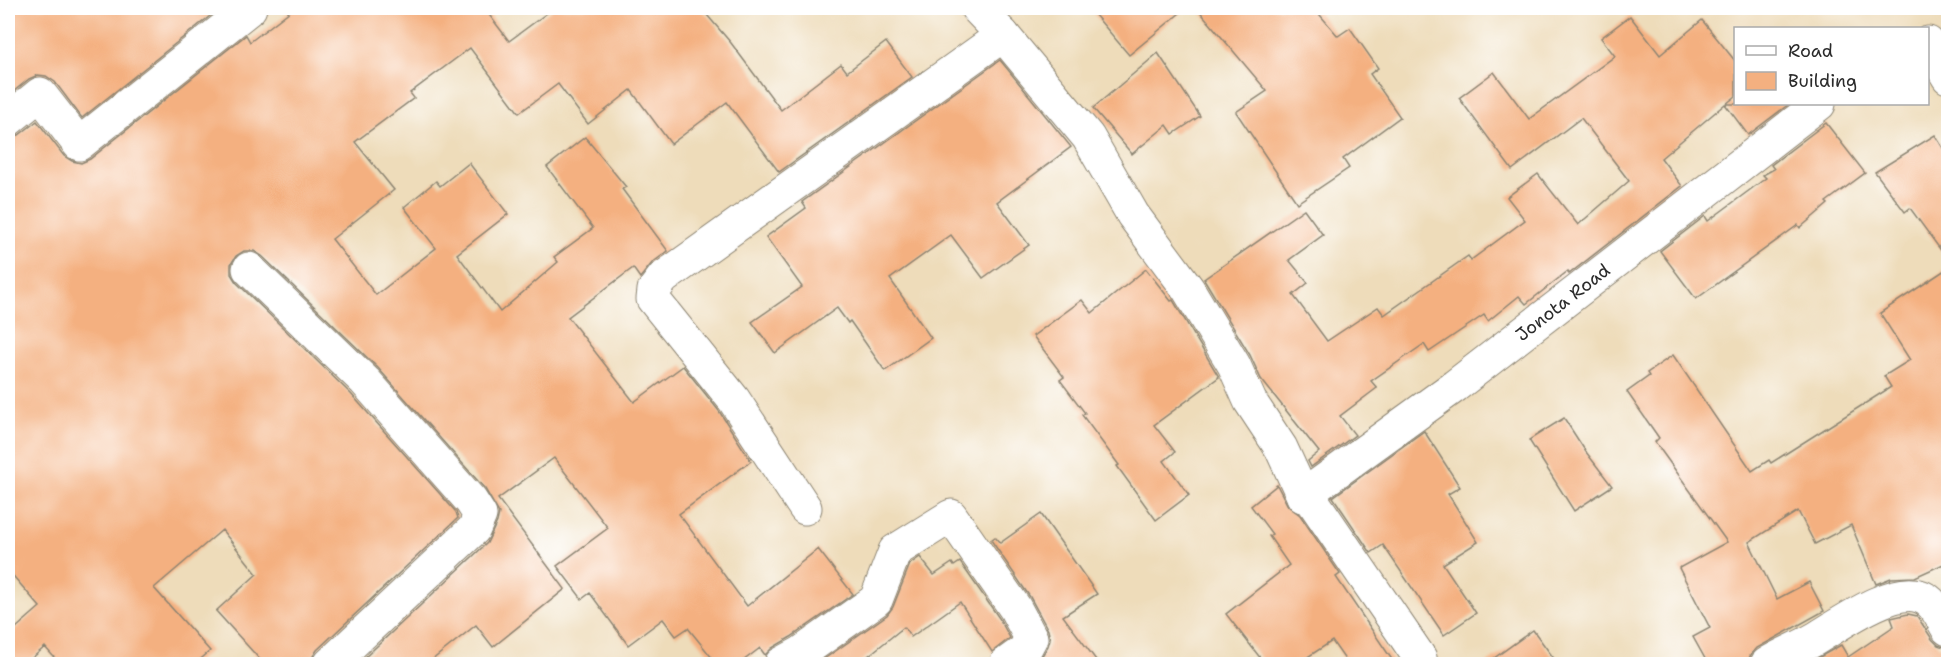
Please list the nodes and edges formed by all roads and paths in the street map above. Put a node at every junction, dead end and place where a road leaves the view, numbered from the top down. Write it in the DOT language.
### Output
graph roads {
  1 [pos="250,8"];
  2 [pos="977,8"];
  3 [pos="1003,35"];
  4 [pos="1929,45"];
  5 [pos="1948,77"];
  6 [pos="1818,105"];
  7 [pos="8,120"];
  8 [pos="249,269"];
  9 [pos="1303,496"];
  10 [pos="805,508"];
  11 [pos="1948,629"];
  12 [pos="330,664"];
  13 [pos="781,664"];
  14 [pos="1006,664"];
  15 [pos="1421,664"];
  16 [pos="1767,664"];
  1 -- 7 [label="street"];
  2 -- 3 [label="street"];
  3 -- 9 [label="street"];
  3 -- 10 [label="street"];
  4 -- 5 [label="street"];
  6 -- 9 [label="street, Jonota Road"];
  8 -- 12 [label="street"];
  9 -- 15 [label="street"];
  11 -- 16 [label="street"];
  13 -- 14 [label="street"];
}
